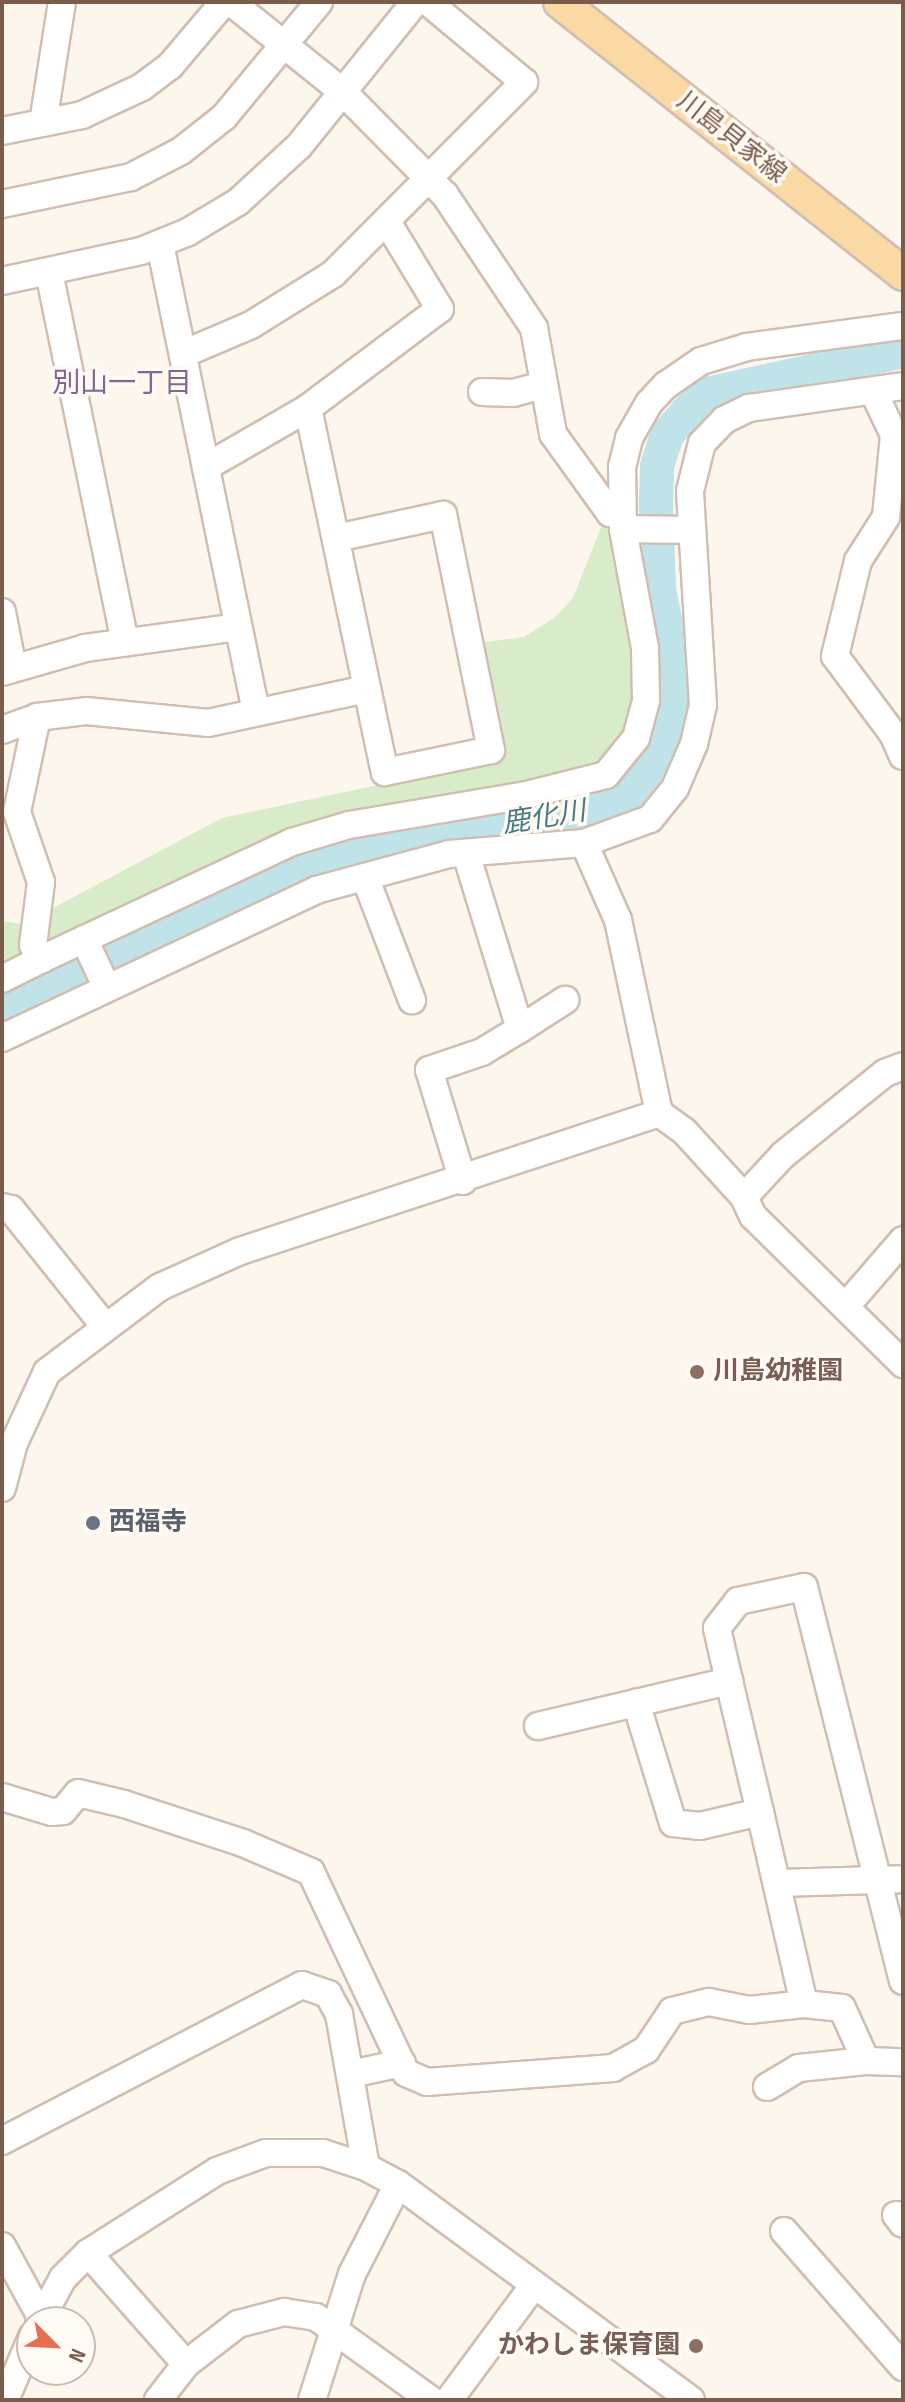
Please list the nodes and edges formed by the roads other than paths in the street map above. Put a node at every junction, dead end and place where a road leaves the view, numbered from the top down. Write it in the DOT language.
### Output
graph roads {
  1 [pos="62,2"];
  2 [pos="224,2"];
  3 [pos="231,2"];
  4 [pos="319,2"];
  5 [pos="415,2"];
  6 [pos="428,2"];
  7 [pos="560,2"];
  8 [pos="285,45"];
  9 [pos="343,92"];
  10 [pos="43,123"];
  11 [pos="2,131"];
  12 [pos="425,176"];
  13 [pos="2,204"];
  14 [pos="387,222"];
  15 [pos="160,244"];
  16 [pos="49,272"];
  17 [pos="903,274"];
  18 [pos="2,281"];
  19 [pos="903,326"];
  20 [pos="183,354"];
  21 [pos="543,385"];
  22 [pos="903,386"];
  23 [pos="873,391"];
  24 [pos="482,392"];
  25 [pos="308,408"];
  26 [pos="898,430"];
  27 [pos="206,467"];
  28 [pos="624,524"];
  29 [pos="685,530"];
  30 [pos="337,538"];
  31 [pos="2,612"];
  32 [pos="238,627"];
  33 [pos="125,642"];
  34 [pos="8,670"];
  35 [pos="366,689"];
  36 [pos="256,711"];
  37 [pos="37,717"];
  38 [pos="895,720"];
  39 [pos="2,730"];
  40 [pos="903,756"];
  41 [pos="584,843"];
  42 [pos="466,854"];
  43 [pos="365,877"];
  44 [pos="85,940"];
  45 [pos="42,959"];
  46 [pos="2,979"];
  47 [pos="106,986"];
  48 [pos="412,1000"];
  49 [pos="565,1000"];
  50 [pos="520,1029"];
  51 [pos="2,1038"];
  52 [pos="903,1066"];
  53 [pos="659,1113"];
  54 [pos="463,1181"];
  55 [pos="744,1197"];
  56 [pos="2,1207"];
  57 [pos="903,1240"];
  58 [pos="846,1306"];
  59 [pos="104,1325"];
  60 [pos="903,1364"];
  61 [pos="2,1488"];
  62 [pos="729,1681"];
  63 [pos="636,1703"];
  64 [pos="538,1726"];
  65 [pos="2,1797"];
  66 [pos="760,1812"];
  67 [pos="876,1878"];
  68 [pos="903,1879"];
  69 [pos="777,1883"];
  70 [pos="902,1979"];
  71 [pos="804,2004"];
  72 [pos="903,2005"];
  73 [pos="866,2061"];
  74 [pos="903,2062"];
  75 [pos="402,2063"];
  76 [pos="351,2074"];
  77 [pos="767,2087"];
  78 [pos="2,2141"];
  79 [pos="366,2167"];
  80 [pos="398,2184"];
  81 [pos="784,2231"];
  82 [pos="2,2246"];
  83 [pos="88,2253"];
  84 [pos="534,2285"];
  85 [pos="28,2306"];
  86 [pos="48,2306"];
  87 [pos="334,2328"];
  88 [pos="186,2364"];
  89 [pos="903,2367"];
  90 [pos="16,2375"];
  91 [pos="5,2400"];
  92 [pos="158,2400"];
  93 [pos="312,2400"];
  94 [pos="431,2400"];
  95 [pos="449,2400"];
  96 [pos="691,2400"];
  1 -- 10 [label="street"];
  2 -- 10 [label="street"];
  3 -- 8 [label="street"];
  4 -- 8 [label="street"];
  5 -- 9 [label="street"];
  6 -- 12 [label="street"];
  7 -- 17 [label="main road, 川島貝家線"];
  8 -- 9 [label="street"];
  8 -- 13 [label="street"];
  9 -- 12 [label="street"];
  9 -- 15 [label="street"];
  10 -- 11 [label="street"];
  12 -- 14 [label="street"];
  12 -- 21 [label="street"];
  14 -- 20 [label="street"];
  14 -- 25 [label="street"];
  15 -- 16 [label="street"];
  15 -- 20 [label="street"];
  16 -- 18 [label="street"];
  16 -- 33 [label="street"];
  19 -- 28 [label="street"];
  20 -- 27 [label="street"];
  21 -- 24 [label="street"];
  21 -- 28 [label="street"];
  22 -- 23 [label="street"];
  23 -- 26 [label="street"];
  23 -- 29 [label="street"];
  25 -- 27 [label="street"];
  25 -- 30 [label="street"];
  26 -- 38 [label="street"];
  27 -- 32 [label="street"];
  28 -- 29 [label="street"];
  28 -- 44 [label="street"];
  29 -- 41 [label="street"];
  30 -- 35 [label="street"];
  30 -- 35 [label="street"];
  31 -- 34 [label="street"];
  32 -- 33 [label="street"];
  32 -- 36 [label="street"];
  33 -- 34 [label="street"];
  35 -- 36 [label="street"];
  36 -- 37 [label="street"];
  37 -- 39 [label="street"];
  37 -- 45 [label="street"];
  38 -- 40 [label="street"];
  41 -- 42 [label="street"];
  41 -- 53 [label="street"];
  42 -- 43 [label="street"];
  42 -- 50 [label="street"];
  43 -- 47 [label="street"];
  43 -- 48 [label="street"];
  44 -- 45 [label="street"];
  44 -- 47 [label="street"];
  45 -- 46 [label="street"];
  47 -- 51 [label="street"];
  49 -- 50 [label="street"];
  50 -- 54 [label="street"];
  52 -- 55 [label="street"];
  53 -- 54 [label="street"];
  53 -- 55 [label="street"];
  54 -- 59 [label="street"];
  55 -- 58 [label="street"];
  56 -- 59 [label="street"];
  57 -- 58 [label="street"];
  58 -- 60 [label="street"];
  59 -- 61 [label="street"];
  62 -- 63 [label="street"];
  62 -- 66 [label="street"];
  62 -- 67 [label="street"];
  63 -- 64 [label="street"];
  63 -- 66 [label="street"];
  65 -- 75 [label="street"];
  66 -- 69 [label="street"];
  67 -- 68 [label="street"];
  67 -- 69 [label="street"];
  67 -- 70 [label="street"];
  69 -- 71 [label="street"];
  70 -- 72 [label="street"];
  71 -- 73 [label="street"];
  71 -- 75 [label="street"];
  73 -- 74 [label="street"];
  73 -- 77 [label="street"];
  75 -- 76 [label="street"];
  76 -- 78 [label="street"];
  76 -- 79 [label="street"];
  79 -- 80 [label="street"];
  79 -- 83 [label="street"];
  80 -- 84 [label="street"];
  80 -- 87 [label="street"];
  81 -- 89 [label="street"];
  82 -- 85 [label="street"];
  83 -- 86 [label="street"];
  83 -- 88 [label="street"];
  84 -- 95 [label="street"];
  84 -- 96 [label="street"];
  87 -- 88 [label="street"];
  87 -- 93 [label="street"];
  87 -- 94 [label="street"];
  88 -- 92 [label="street"];
  90 -- 91 [label="street"];
}
